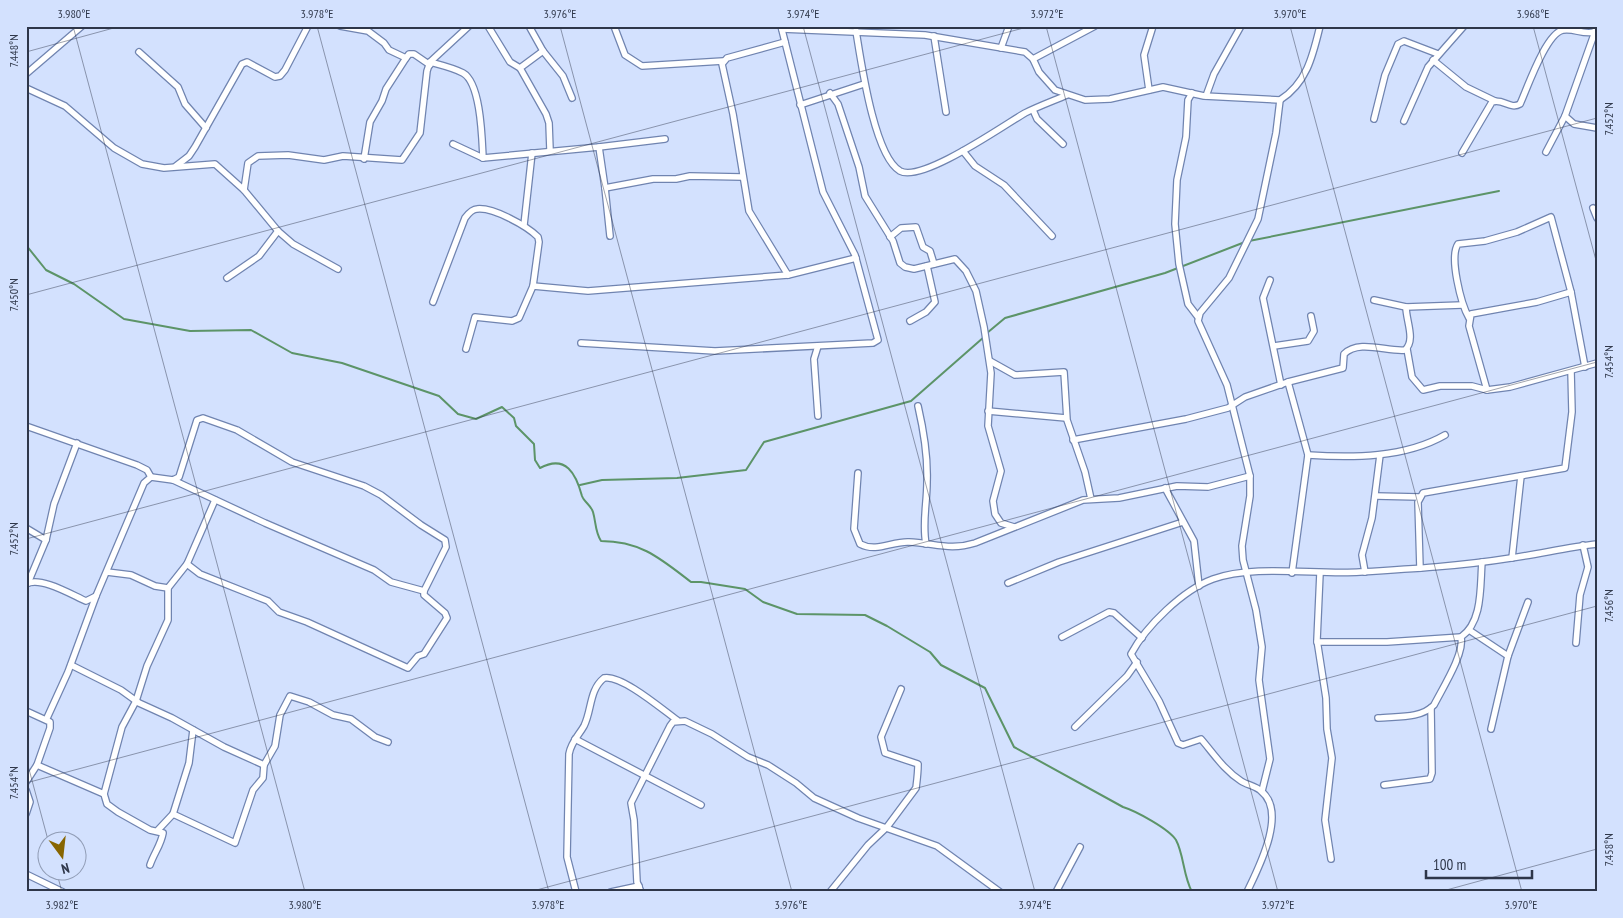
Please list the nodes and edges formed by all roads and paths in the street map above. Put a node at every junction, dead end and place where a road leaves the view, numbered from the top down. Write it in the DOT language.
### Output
graph roads {
  1 [pos="82,26"];
  2 [pos="308,26"];
  3 [pos="340,26"];
  4 [pos="469,26"];
  5 [pos="488,26"];
  6 [pos="529,26"];
  7 [pos="614,26"];
  8 [pos="1009,26"];
  9 [pos="1095,26"];
  10 [pos="1153,26"];
  11 [pos="1241,26"];
  12 [pos="1320,26"];
  13 [pos="1464,26"];
  14 [pos="781,27"];
  15 [pos="853,29"];
  16 [pos="1595,29"];
  17 [pos="934,36"];
  18 [pos="785,42"];
  19 [pos="1001,48"];
  20 [pos="543,51"];
  21 [pos="140,52"];
  22 [pos="1438,54"];
  23 [pos="406,58"];
  24 [pos="1033,59"];
  25 [pos="1433,60"];
  26 [pos="723,61"];
  27 [pos="430,63"];
  28 [pos="520,68"];
  29 [pos="26,74"];
  30 [pos="864,84"];
  31 [pos="26,88"];
  32 [pos="1149,90"];
  33 [pos="1192,92"];
  34 [pos="830,93"];
  35 [pos="1068,95"];
  36 [pos="1206,96"];
  37 [pos="572,98"];
  38 [pos="1280,100"];
  39 [pos="1495,101"];
  40 [pos="800,105"];
  41 [pos="1033,110"];
  42 [pos="946,112"];
  43 [pos="1565,116"];
  44 [pos="1374,119"];
  45 [pos="1404,121"];
  46 [pos="206,128"];
  47 [pos="1597,128"];
  48 [pos="665,139"];
  49 [pos="453,144"];
  50 [pos="1063,144"];
  51 [pos="599,148"];
  52 [pos="550,150"];
  53 [pos="963,151"];
  54 [pos="1546,152"];
  55 [pos="532,153"];
  56 [pos="1462,153"];
  57 [pos="483,158"];
  58 [pos="364,159"];
  59 [pos="176,166"];
  60 [pos="742,177"];
  61 [pos="605,188"];
  62 [pos="244,190"];
  63 [pos="1593,208"];
  64 [pos="1597,218"];
  65 [pos="524,225"];
  66 [pos="278,230"];
  67 [pos="610,236"];
  68 [pos="890,236"];
  69 [pos="1052,236"];
  70 [pos="856,258"];
  71 [pos="934,264"];
  72 [pos="927,266"];
  73 [pos="338,269"];
  74 [pos="788,275"];
  75 [pos="227,278"];
  76 [pos="1270,280"];
  77 [pos="533,286"];
  78 [pos="1571,292"];
  79 [pos="1374,300"];
  80 [pos="432,302"];
  81 [pos="1462,305"];
  82 [pos="1406,307"];
  83 [pos="1311,316"];
  84 [pos="1198,317"];
  85 [pos="1469,318"];
  86 [pos="910,321"];
  87 [pos="581,343"];
  88 [pos="818,346"];
  89 [pos="1274,346"];
  90 [pos="466,349"];
  91 [pos="1407,349"];
  92 [pos="990,361"];
  93 [pos="1597,364"];
  94 [pos="1586,367"];
  95 [pos="1571,371"];
  96 [pos="1288,382"];
  97 [pos="1281,385"];
  98 [pos="1487,390"];
  99 [pos="1233,403"];
  100 [pos="918,406"];
  101 [pos="988,411"];
  102 [pos="818,416"];
  103 [pos="1066,418"];
  104 [pos="26,426"];
  105 [pos="1445,435"];
  106 [pos="1073,440"];
  107 [pos="77,443"];
  108 [pos="1308,455"];
  109 [pos="1380,455"];
  110 [pos="858,473"];
  111 [pos="1250,476"];
  112 [pos="1521,476"];
  113 [pos="151,477"];
  114 [pos="173,480"];
  115 [pos="1165,488"];
  116 [pos="1376,496"];
  117 [pos="1419,497"];
  118 [pos="1091,499"];
  119 [pos="215,500"];
  120 [pos="1183,522"];
  121 [pos="1014,527"];
  122 [pos="26,528"];
  123 [pos="46,540"];
  124 [pos="926,544"];
  125 [pos="1597,544"];
  126 [pos="1583,545"];
  127 [pos="1512,558"];
  128 [pos="1482,562"];
  129 [pos="187,564"];
  130 [pos="1420,568"];
  131 [pos="107,572"];
  132 [pos="1248,572"];
  133 [pos="1292,572"];
  134 [pos="1365,572"];
  135 [pos="1320,573"];
  136 [pos="27,583"];
  137 [pos="1008,583"];
  138 [pos="1199,586"];
  139 [pos="168,588"];
  140 [pos="424,591"];
  141 [pos="96,596"];
  142 [pos="1528,602"];
  143 [pos="1469,630"];
  144 [pos="1062,636"];
  145 [pos="1461,637"];
  146 [pos="1142,638"];
  147 [pos="1317,642"];
  148 [pos="1576,644"];
  149 [pos="1508,656"];
  150 [pos="1137,662"];
  151 [pos="71,664"];
  152 [pos="902,689"];
  153 [pos="136,701"];
  154 [pos="1431,708"];
  155 [pos="26,711"];
  156 [pos="47,718"];
  157 [pos="1378,718"];
  158 [pos="677,720"];
  159 [pos="1075,728"];
  160 [pos="1491,728"];
  161 [pos="193,730"];
  162 [pos="575,739"];
  163 [pos="388,742"];
  164 [pos="36,765"];
  165 [pos="264,765"];
  166 [pos="644,777"];
  167 [pos="26,782"];
  168 [pos="1384,785"];
  169 [pos="26,790"];
  170 [pos="1262,791"];
  171 [pos="104,794"];
  172 [pos="701,805"];
  173 [pos="26,814"];
  174 [pos="173,814"];
  175 [pos="887,827"];
  176 [pos="158,830"];
  177 [pos="1080,847"];
  178 [pos="1331,860"];
  179 [pos="150,865"];
  180 [pos="26,874"];
  181 [pos="640,889"];
  182 [pos="63,892"];
  183 [pos="576,892"];
  184 [pos="611,892"];
  185 [pos="830,892"];
  186 [pos="1000,892"];
  187 [pos="1056,892"];
  188 [pos="1247,892"];
  1 -- 29 [label="street"];
  2 -- 46 [label="street"];
  3 -- 23 [label="street"];
  4 -- 27 [label="street"];
  5 -- 28 [label="street"];
  6 -- 20 [label="street"];
  7 -- 26 [label="street"];
  8 -- 19 [label="street"];
  9 -- 24 [label="street"];
  10 -- 32 [label="street"];
  11 -- 36 [label="street"];
  12 -- 38 [label="street"];
  13 -- 22 [label="street"];
  14 -- 15 [label="street"];
  14 -- 18 [label="street"];
  15 -- 17 [label="street"];
  15 -- 30 [label="street"];
  16 -- 39 [label="street"];
  16 -- 43 [label="street"];
  17 -- 19 [label="street"];
  17 -- 42 [label="street"];
  18 -- 26 [label="street"];
  18 -- 40 [label="street"];
  19 -- 24 [label="street"];
  20 -- 28 [label="street"];
  20 -- 37 [label="street"];
  21 -- 46 [label="street"];
  22 -- 25 [label="street"];
  22 -- 44 [label="street"];
  23 -- 27 [label="street"];
  23 -- 58 [label="street"];
  24 -- 35 [label="street"];
  25 -- 39 [label="street"];
  25 -- 45 [label="street"];
  26 -- 60 [label="street"];
  27 -- 57 [label="street"];
  27 -- 58 [label="street"];
  28 -- 52 [label="street"];
  30 -- 34 [label="street"];
  30 -- 53 [label="street"];
  31 -- 59 [label="street"];
  32 -- 33 [label="street"];
  32 -- 35 [label="street"];
  33 -- 36 [label="street"];
  33 -- 84 [label="street"];
  34 -- 40 [label="street"];
  34 -- 68 [label="street"];
  35 -- 41 [label="street"];
  36 -- 38 [label="street"];
  38 -- 84 [label="street"];
  39 -- 56 [label="street"];
  40 -- 70 [label="street"];
  41 -- 50 [label="street"];
  41 -- 53 [label="street"];
  43 -- 47 [label="street"];
  43 -- 54 [label="street"];
  46 -- 59 [label="street"];
  48 -- 51 [label="street"];
  49 -- 57 [label="street"];
  51 -- 52 [label="street"];
  51 -- 61 [label="street"];
  52 -- 55 [label="street"];
  53 -- 69 [label="street"];
  55 -- 57 [label="street"];
  55 -- 65 [label="street"];
  58 -- 62 [label="street"];
  59 -- 62 [label="street"];
  60 -- 61 [label="street"];
  60 -- 74 [label="street"];
  61 -- 67 [label="street"];
  62 -- 66 [label="street"];
  63 -- 64 [label="street"];
  65 -- 77 [label="street"];
  65 -- 80 [label="street"];
  66 -- 73 [label="street"];
  66 -- 75 [label="street"];
  68 -- 71 [label="street"];
  68 -- 72 [label="street"];
  70 -- 74 [label="street"];
  70 -- 88 [label="street"];
  71 -- 72 [label="street"];
  71 -- 92 [label="street"];
  72 -- 86 [label="street"];
  74 -- 77 [label="street"];
  76 -- 89 [label="street"];
  77 -- 90 [label="street"];
  78 -- 81 [label="street"];
  78 -- 85 [label="street"];
  78 -- 94 [label="street"];
  79 -- 82 [label="street"];
  81 -- 82 [label="street"];
  81 -- 85 [label="street"];
  82 -- 91 [label="street"];
  83 -- 89 [label="street"];
  84 -- 99 [label="street"];
  85 -- 98 [label="street"];
  87 -- 88 [label="street"];
  88 -- 102 [label="street"];
  89 -- 97 [label="street"];
  91 -- 96 [label="street"];
  91 -- 98 [label="street"];
  92 -- 101 [label="street"];
  92 -- 103 [label="street"];
  93 -- 94 [label="street"];
  94 -- 95 [label="street"];
  95 -- 98 [label="street"];
  95 -- 112 [label="street"];
  96 -- 97 [label="street"];
  96 -- 108 [label="street"];
  97 -- 99 [label="street"];
  99 -- 106 [label="street"];
  99 -- 111 [label="street"];
  100 -- 124 [label="street"];
  101 -- 103 [label="street"];
  101 -- 121 [label="street"];
  103 -- 106 [label="street"];
  104 -- 107 [label="street"];
  105 -- 109 [label="street"];
  106 -- 118 [label="street"];
  107 -- 113 [label="street"];
  107 -- 123 [label="street"];
  108 -- 109 [label="street"];
  108 -- 133 [label="street"];
  109 -- 116 [label="street"];
  110 -- 124 [label="street"];
  111 -- 115 [label="street"];
  111 -- 132 [label="street"];
  112 -- 117 [label="street"];
  112 -- 127 [label="street"];
  113 -- 114 [label="street"];
  113 -- 131 [label="street"];
  114 -- 119 [label="street"];
  114 -- 140 [label="street"];
  115 -- 118 [label="street"];
  115 -- 120 [label="street"];
  116 -- 117 [label="street"];
  116 -- 134 [label="street"];
  117 -- 130 [label="street"];
  118 -- 121 [label="street"];
  119 -- 129 [label="street"];
  119 -- 140 [label="street"];
  120 -- 137 [label="street"];
  120 -- 138 [label="street"];
  121 -- 124 [label="street"];
  122 -- 123 [label="street"];
  123 -- 136 [label="street"];
  125 -- 126 [label="street"];
  126 -- 127 [label="street"];
  126 -- 148 [label="street"];
  127 -- 128 [label="street"];
  128 -- 130 [label="street"];
  128 -- 143 [label="street"];
  129 -- 139 [label="street"];
  129 -- 140 [label="street"];
  130 -- 134 [label="street"];
  131 -- 139 [label="street"];
  131 -- 141 [label="street"];
  132 -- 133 [label="street"];
  132 -- 138 [label="street"];
  132 -- 170 [label="street"];
  133 -- 135 [label="street"];
  134 -- 135 [label="street"];
  135 -- 147 [label="street"];
  136 -- 141 [label="street"];
  138 -- 146 [label="street"];
  139 -- 153 [label="street"];
  141 -- 151 [label="street"];
  142 -- 149 [label="street"];
  143 -- 145 [label="street"];
  143 -- 149 [label="street"];
  144 -- 146 [label="street"];
  145 -- 147 [label="street"];
  145 -- 154 [label="street"];
  146 -- 150 [label="street"];
  147 -- 178 [label="street"];
  149 -- 160 [label="street"];
  150 -- 159 [label="street"];
  150 -- 170 [label="street"];
  151 -- 153 [label="street"];
  151 -- 156 [label="street"];
  152 -- 175 [label="street"];
  153 -- 161 [label="street"];
  153 -- 171 [label="street"];
  154 -- 157 [label="street"];
  154 -- 168 [label="street"];
  155 -- 156 [label="street"];
  156 -- 164 [label="street"];
  158 -- 162 [label="street"];
  158 -- 166 [label="street"];
  158 -- 175 [label="street"];
  161 -- 165 [label="street"];
  161 -- 174 [label="street"];
  162 -- 166 [label="street"];
  162 -- 183 [label="street"];
  163 -- 165 [label="street"];
  164 -- 167 [label="street"];
  164 -- 171 [label="street"];
  165 -- 174 [label="street"];
  166 -- 172 [label="street"];
  166 -- 181 [label="street"];
  169 -- 173 [label="street"];
  170 -- 188 [label="street"];
  171 -- 176 [label="street"];
  174 -- 176 [label="street"];
  175 -- 185 [label="street"];
  175 -- 186 [label="street"];
  176 -- 179 [label="street"];
  177 -- 187 [label="street"];
  180 -- 182 [label="street"];
  181 -- 184 [label="street"];
}
